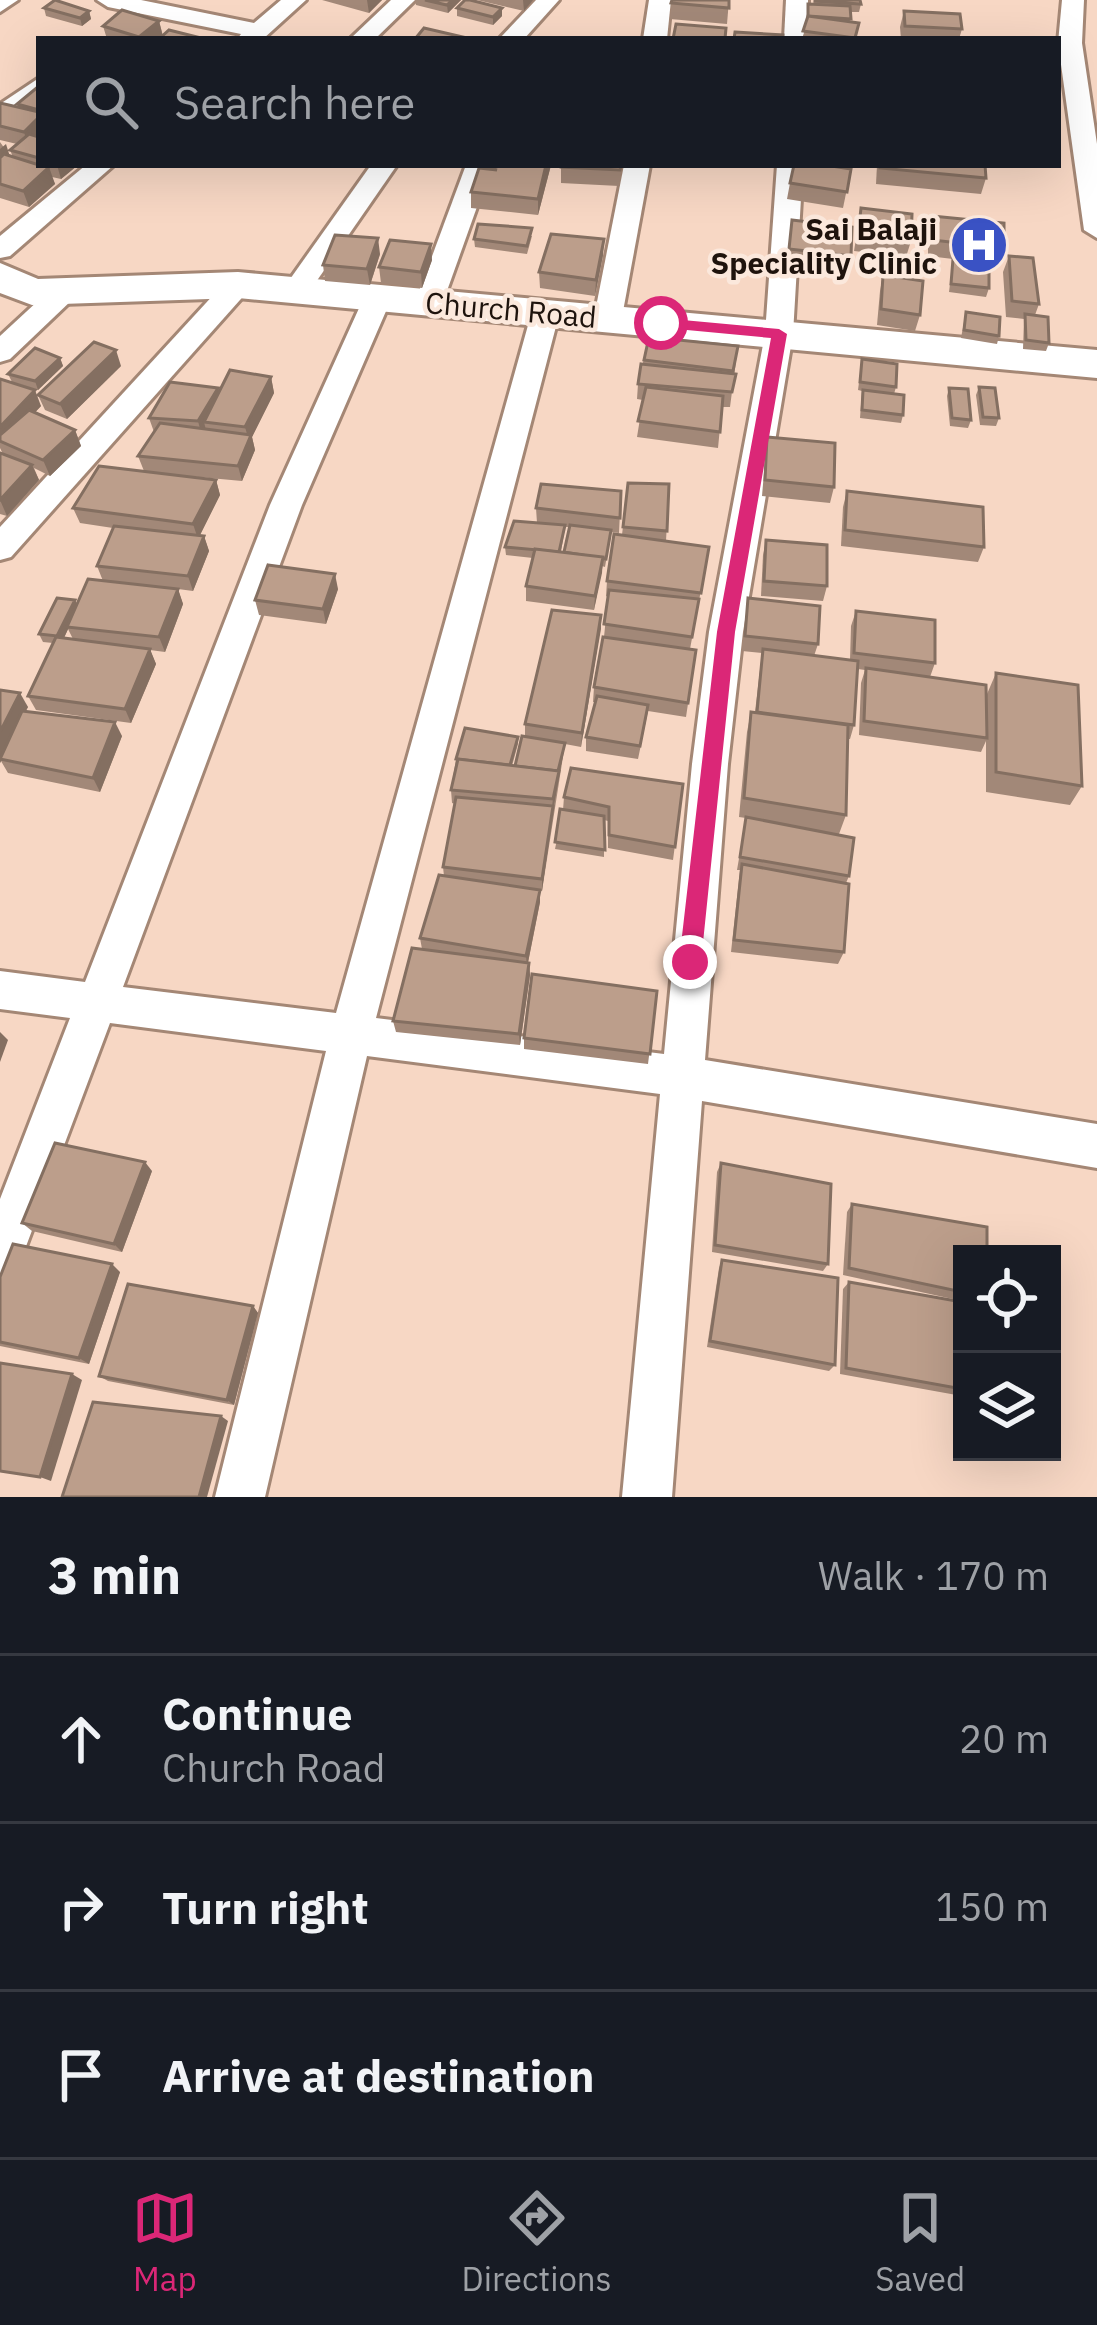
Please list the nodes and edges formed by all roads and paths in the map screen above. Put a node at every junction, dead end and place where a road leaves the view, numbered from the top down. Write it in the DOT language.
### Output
graph roads {
  1 [pos="108,0"];
  2 [pos="296,0"];
  3 [pos="404,0"];
  4 [pos="548,0"];
  5 [pos="660,0"];
  6 [pos="797,0"];
  7 [pos="1073,0"];
  8 [pos="144,3"];
  9 [pos="112,28"];
  10 [pos="254,35"];
  11 [pos="365,36"];
  12 [pos="514,36"];
  13 [pos="655,36"];
  14 [pos="796,36"];
  15 [pos="36,87"];
  16 [pos="0,116"];
  17 [pos="96,168"];
  18 [pos="382,168"];
  19 [pos="478,168"];
  20 [pos="636,168"];
  21 [pos="790,168"];
  22 [pos="1097,230"];
  23 [pos="0,250"];
  24 [pos="0,276"];
  25 [pos="238,285"];
  26 [pos="298,289"];
  27 [pos="63,293"];
  28 [pos="379,295"];
  29 [pos="429,302"];
  30 [pos="546,311"];
  31 [pos="608,317"];
  32 [pos="779,334"];
  33 [pos="0,352"];
  34 [pos="1097,364"];
  35 [pos="4,547"];
  36 [pos="0,990"];
  37 [pos="96,1002"];
  38 [pos="351,1035"];
  39 [pos="683,1077"];
  40 [pos="1097,1146"];
  41 [pos="0,1256"];
  42 [pos="240,1497"];
  43 [pos="647,1497"];
  1 -- 8 [label="street"];
  2 -- 10 [label="street"];
  3 -- 11 [label="street"];
  4 -- 12 [label="street"];
  5 -- 13 [label="street"];
  6 -- 14 [label="street"];
  7 -- 22 [label="street"];
  8 -- 9 [label="street"];
  8 -- 10 [label="street"];
  15 -- 16 [label="street"];
  17 -- 23 [label="street"];
  18 -- 26 [label="street"];
  19 -- 29 [label="street"];
  20 -- 31 [label="street"];
  21 -- 32 [label="street"];
  24 -- 27 [label="main road, Church Road"];
  25 -- 26 [label="main road, Church Road"];
  25 -- 27 [label="main road, Church Road"];
  25 -- 35 [label="street"];
  26 -- 28 [label="main road, Church Road"];
  27 -- 33 [label="street"];
  28 -- 29 [label="main road, Church Road"];
  28 -- 37 [label="street"];
  29 -- 30 [label="main road, Church Road"];
  30 -- 31 [label="main road, Church Road"];
  30 -- 38 [label="street"];
  31 -- 32 [label="main road, Church Road"];
  32 -- 34 [label="main road, Church Road"];
  32 -- 39 [label="street"];
  36 -- 37 [label="street"];
  37 -- 38 [label="street"];
  37 -- 41 [label="street"];
  38 -- 39 [label="street"];
  38 -- 42 [label="street"];
  39 -- 40 [label="street"];
  39 -- 43 [label="street"];
}
